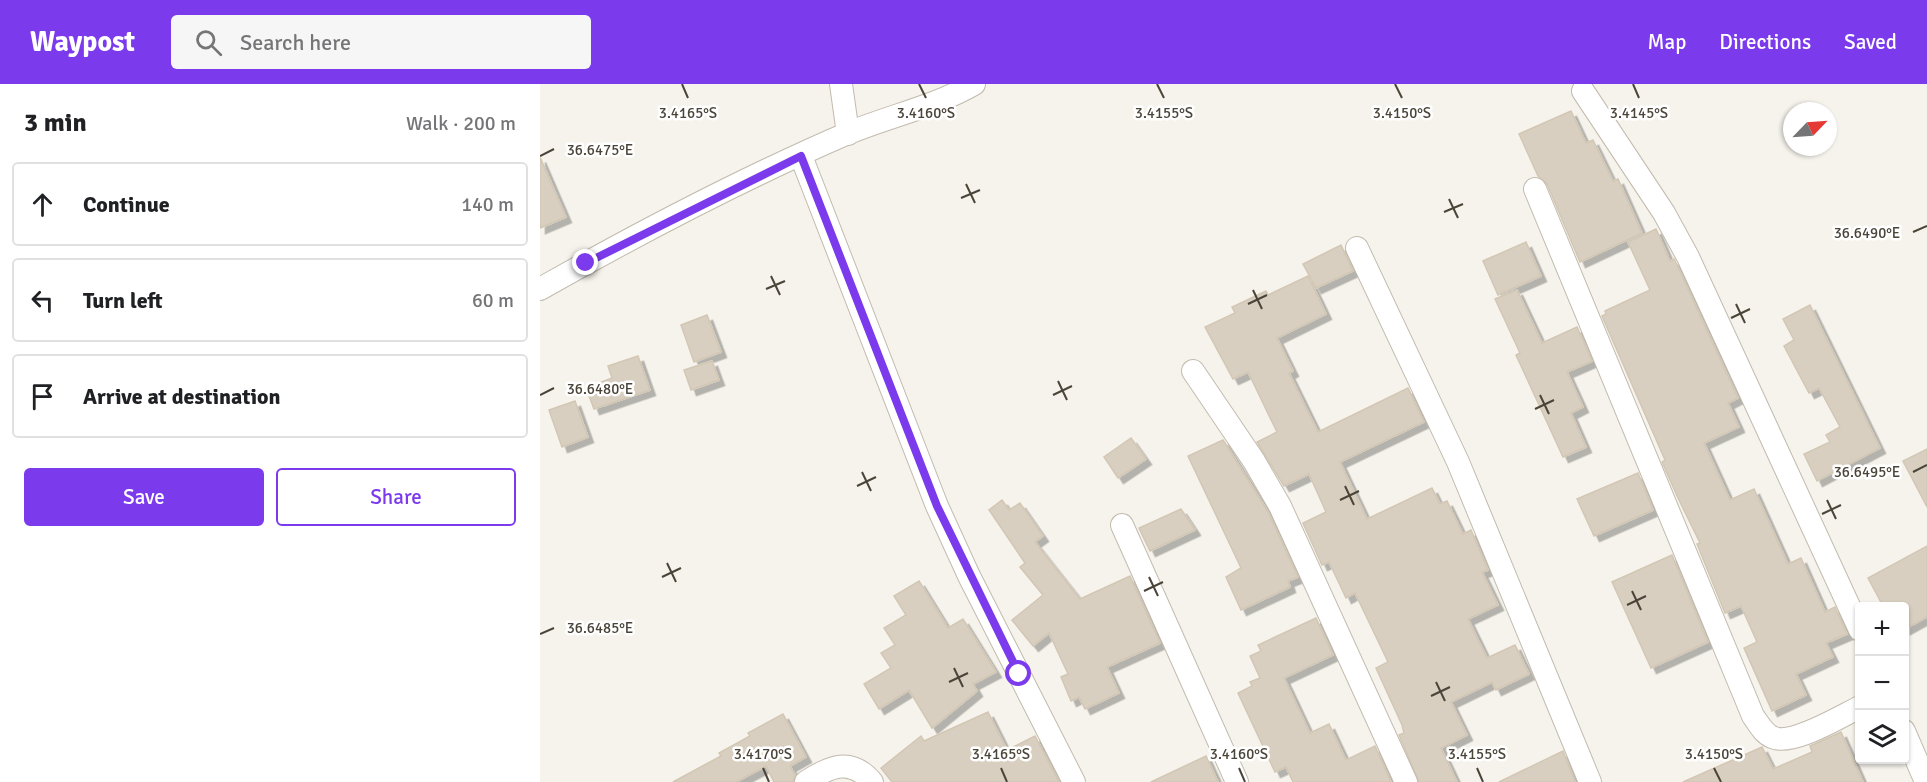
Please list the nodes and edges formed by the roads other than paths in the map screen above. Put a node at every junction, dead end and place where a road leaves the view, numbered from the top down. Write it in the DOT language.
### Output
graph roads {
  1 [pos="841,84"];
  2 [pos="974,84"];
  3 [pos="1583,91"];
  4 [pos="848,134"];
  5 [pos="801,156"];
  6 [pos="1535,189"];
  7 [pos="1357,248"];
  8 [pos="540,290"];
  9 [pos="1193,371"];
  10 [pos="1122,525"];
  11 [pos="1855,619"];
  12 [pos="1855,709"];
  13 [pos="1909,741"];
  14 [pos="806,782"];
  15 [pos="873,782"];
  16 [pos="1074,782"];
  17 [pos="1237,782"];
  18 [pos="1406,782"];
  19 [pos="1590,782"];
  20 [pos="1926,782"];
  1 -- 4 [label="street"];
  2 -- 4 [label="street"];
  3 -- 11 [label="street"];
  4 -- 5 [label="street"];
  5 -- 8 [label="street"];
  5 -- 16 [label="street"];
  6 -- 12 [label="street"];
  7 -- 19 [label="street"];
  9 -- 18 [label="street"];
  10 -- 17 [label="street"];
  13 -- 20 [label="street"];
  14 -- 15 [label="street"];
}
